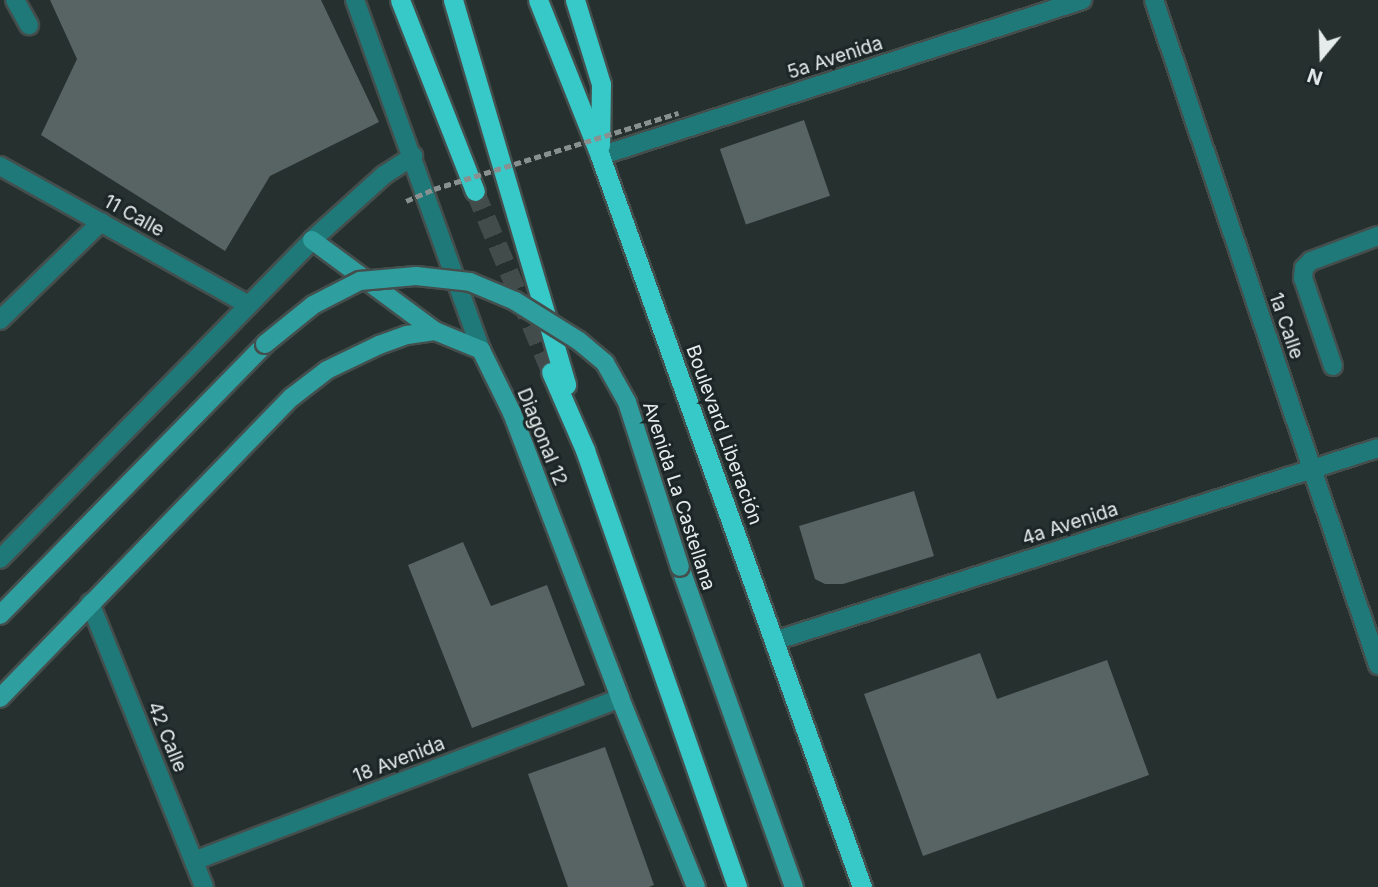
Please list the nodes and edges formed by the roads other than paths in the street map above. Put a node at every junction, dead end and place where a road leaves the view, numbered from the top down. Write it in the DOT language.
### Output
graph roads {
  1 [pos="15,0"];
  2 [pos="355,0"];
  3 [pos="401,0"];
  4 [pos="453,0"];
  5 [pos="538,0"];
  6 [pos="575,0"];
  7 [pos="1082,0"];
  8 [pos="1154,0"];
  9 [pos="29,25"];
  10 [pos="412,156"];
  11 [pos="600,156"];
  12 [pos="0,166"];
  13 [pos="475,191"];
  14 [pos="101,222"];
  15 [pos="1378,236"];
  16 [pos="312,240"];
  17 [pos="247,304"];
  18 [pos="0,320"];
  19 [pos="435,331"];
  20 [pos="481,350"];
  21 [pos="1333,366"];
  22 [pos="551,372"];
  23 [pos="1378,448"];
  24 [pos="584,450"];
  25 [pos="1312,469"];
  26 [pos="0,559"];
  27 [pos="90,603"];
  28 [pos="0,615"];
  29 [pos="774,641"];
  30 [pos="1378,666"];
  31 [pos="0,698"];
  32 [pos="620,698"];
  33 [pos="194,861"];
  34 [pos="204,887"];
  35 [pos="696,887"];
  36 [pos="737,887"];
  37 [pos="794,887"];
  38 [pos="862,887"];
  1 -- 9 [label="street"];
  2 -- 10 [label="street, Diagonal 12"];
  3 -- 13 [label="highway"];
  4 -- 24 [label="highway"];
  5 -- 11 [label="highway, Boulevard Liberación"];
  6 -- 11 [label="highway"];
  7 -- 11 [label="street, 5a Avenida"];
  8 -- 25 [label="street, 1a Calle"];
  10 -- 16 [label="street"];
  10 -- 20 [label="street, Diagonal 12"];
  11 -- 29 [label="highway, Boulevard Liberación"];
  12 -- 14 [label="street, 11 Calle"];
  14 -- 17 [label="street, 11 Calle"];
  14 -- 18 [label="street"];
  15 -- 21 [label="street"];
  16 -- 17 [label="street"];
  16 -- 19 [label="main road"];
  17 -- 26 [label="street"];
  19 -- 20 [label="main road"];
  19 -- 27 [label="main road"];
  20 -- 32 [label="main road, Diagonal 12"];
  22 -- 24 [label="highway"];
  23 -- 25 [label="street, 4a Avenida"];
  24 -- 36 [label="highway"];
  25 -- 29 [label="street, 4a Avenida"];
  25 -- 30 [label="street, 1a Calle"];
  27 -- 31 [label="main road"];
  27 -- 33 [label="street, 42 Calle"];
  28 -- 37 [label="main road, Avenida La Castellana, bridge"];
  29 -- 38 [label="highway, Boulevard Liberación"];
  32 -- 33 [label="street, 18 Avenida"];
  32 -- 35 [label="main road, Diagonal 12"];
  33 -- 34 [label="street, 42 Calle"];
}
